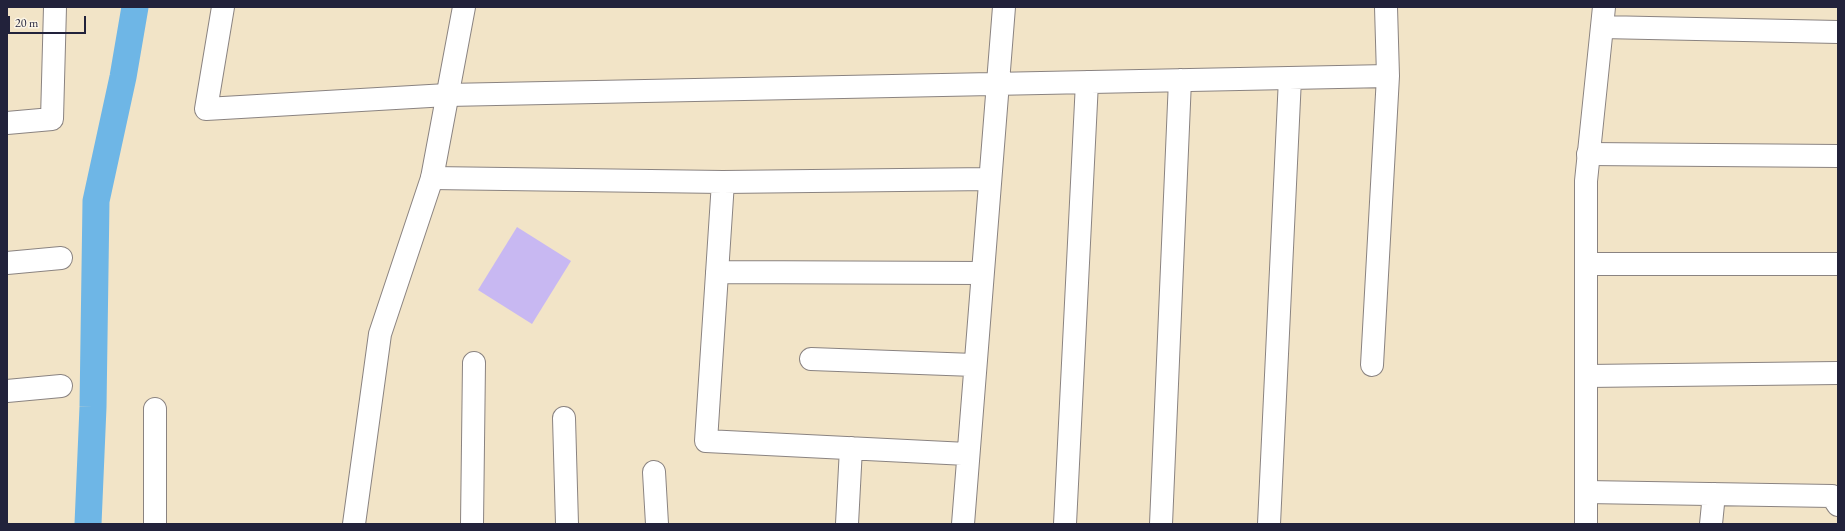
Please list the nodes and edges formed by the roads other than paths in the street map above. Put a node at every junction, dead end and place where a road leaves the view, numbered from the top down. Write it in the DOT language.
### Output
graph roads {
  1 [pos="55,7"];
  2 [pos="224,7"];
  3 [pos="464,7"];
  4 [pos="1004,7"];
  5 [pos="1386,7"];
  6 [pos="1603,17"];
  7 [pos="1838,32"];
  8 [pos="1388,76"];
  9 [pos="1290,78"];
  10 [pos="1180,80"];
  11 [pos="1087,82"];
  12 [pos="998,84"];
  13 [pos="447,95"];
  14 [pos="7,123"];
  15 [pos="1588,154"];
  16 [pos="1838,156"];
  17 [pos="432,178"];
  18 [pos="990,179"];
  19 [pos="723,182"];
  20 [pos="61,258"];
  21 [pos="7,263"];
  22 [pos="1586,264"];
  23 [pos="1838,264"];
  24 [pos="717,272"];
  25 [pos="982,273"];
  26 [pos="812,358"];
  27 [pos="474,363"];
  28 [pos="974,365"];
  29 [pos="1372,365"];
  30 [pos="1838,373"];
  31 [pos="1587,376"];
  32 [pos="61,386"];
  33 [pos="7,392"];
  34 [pos="155,409"];
  35 [pos="564,418"];
  36 [pos="851,448"];
  37 [pos="967,454"];
  38 [pos="654,472"];
  39 [pos="1586,492"];
  40 [pos="1714,494"];
  41 [pos="1838,506"];
  42 [pos="155,524"];
  43 [pos="354,524"];
  44 [pos="472,524"];
  45 [pos="566,524"];
  46 [pos="657,524"];
  47 [pos="847,524"];
  48 [pos="963,524"];
  49 [pos="1065,524"];
  50 [pos="1160,524"];
  51 [pos="1269,524"];
  52 [pos="1586,524"];
  53 [pos="1711,524"];
  1 -- 14 [label="street"];
  2 -- 13 [label="street"];
  3 -- 13 [label="street"];
  4 -- 12 [label="street"];
  5 -- 8 [label="street"];
  6 -- 7 [label="street"];
  6 -- 15 [label="street"];
  8 -- 9 [label="street"];
  8 -- 29 [label="street"];
  9 -- 10 [label="street"];
  9 -- 51 [label="street"];
  10 -- 11 [label="street"];
  10 -- 50 [label="street"];
  11 -- 12 [label="street"];
  11 -- 49 [label="street"];
  12 -- 13 [label="street"];
  12 -- 18 [label="street"];
  13 -- 17 [label="street"];
  15 -- 16 [label="street"];
  15 -- 22 [label="street"];
  17 -- 19 [label="street"];
  17 -- 43 [label="street"];
  18 -- 19 [label="street"];
  18 -- 25 [label="street"];
  19 -- 24 [label="street"];
  20 -- 21 [label="street"];
  22 -- 23 [label="street"];
  22 -- 31 [label="street"];
  24 -- 25 [label="street"];
  24 -- 36 [label="street"];
  25 -- 28 [label="street"];
  26 -- 28 [label="street"];
  27 -- 44 [label="street"];
  28 -- 37 [label="street"];
  30 -- 31 [label="street"];
  31 -- 39 [label="street"];
  32 -- 33 [label="street"];
  34 -- 42 [label="street"];
  35 -- 45 [label="street"];
  36 -- 37 [label="street"];
  36 -- 47 [label="street"];
  37 -- 48 [label="street"];
  38 -- 46 [label="street"];
  39 -- 40 [label="street"];
  39 -- 52 [label="street"];
  40 -- 41 [label="street"];
  40 -- 53 [label="street"];
}
